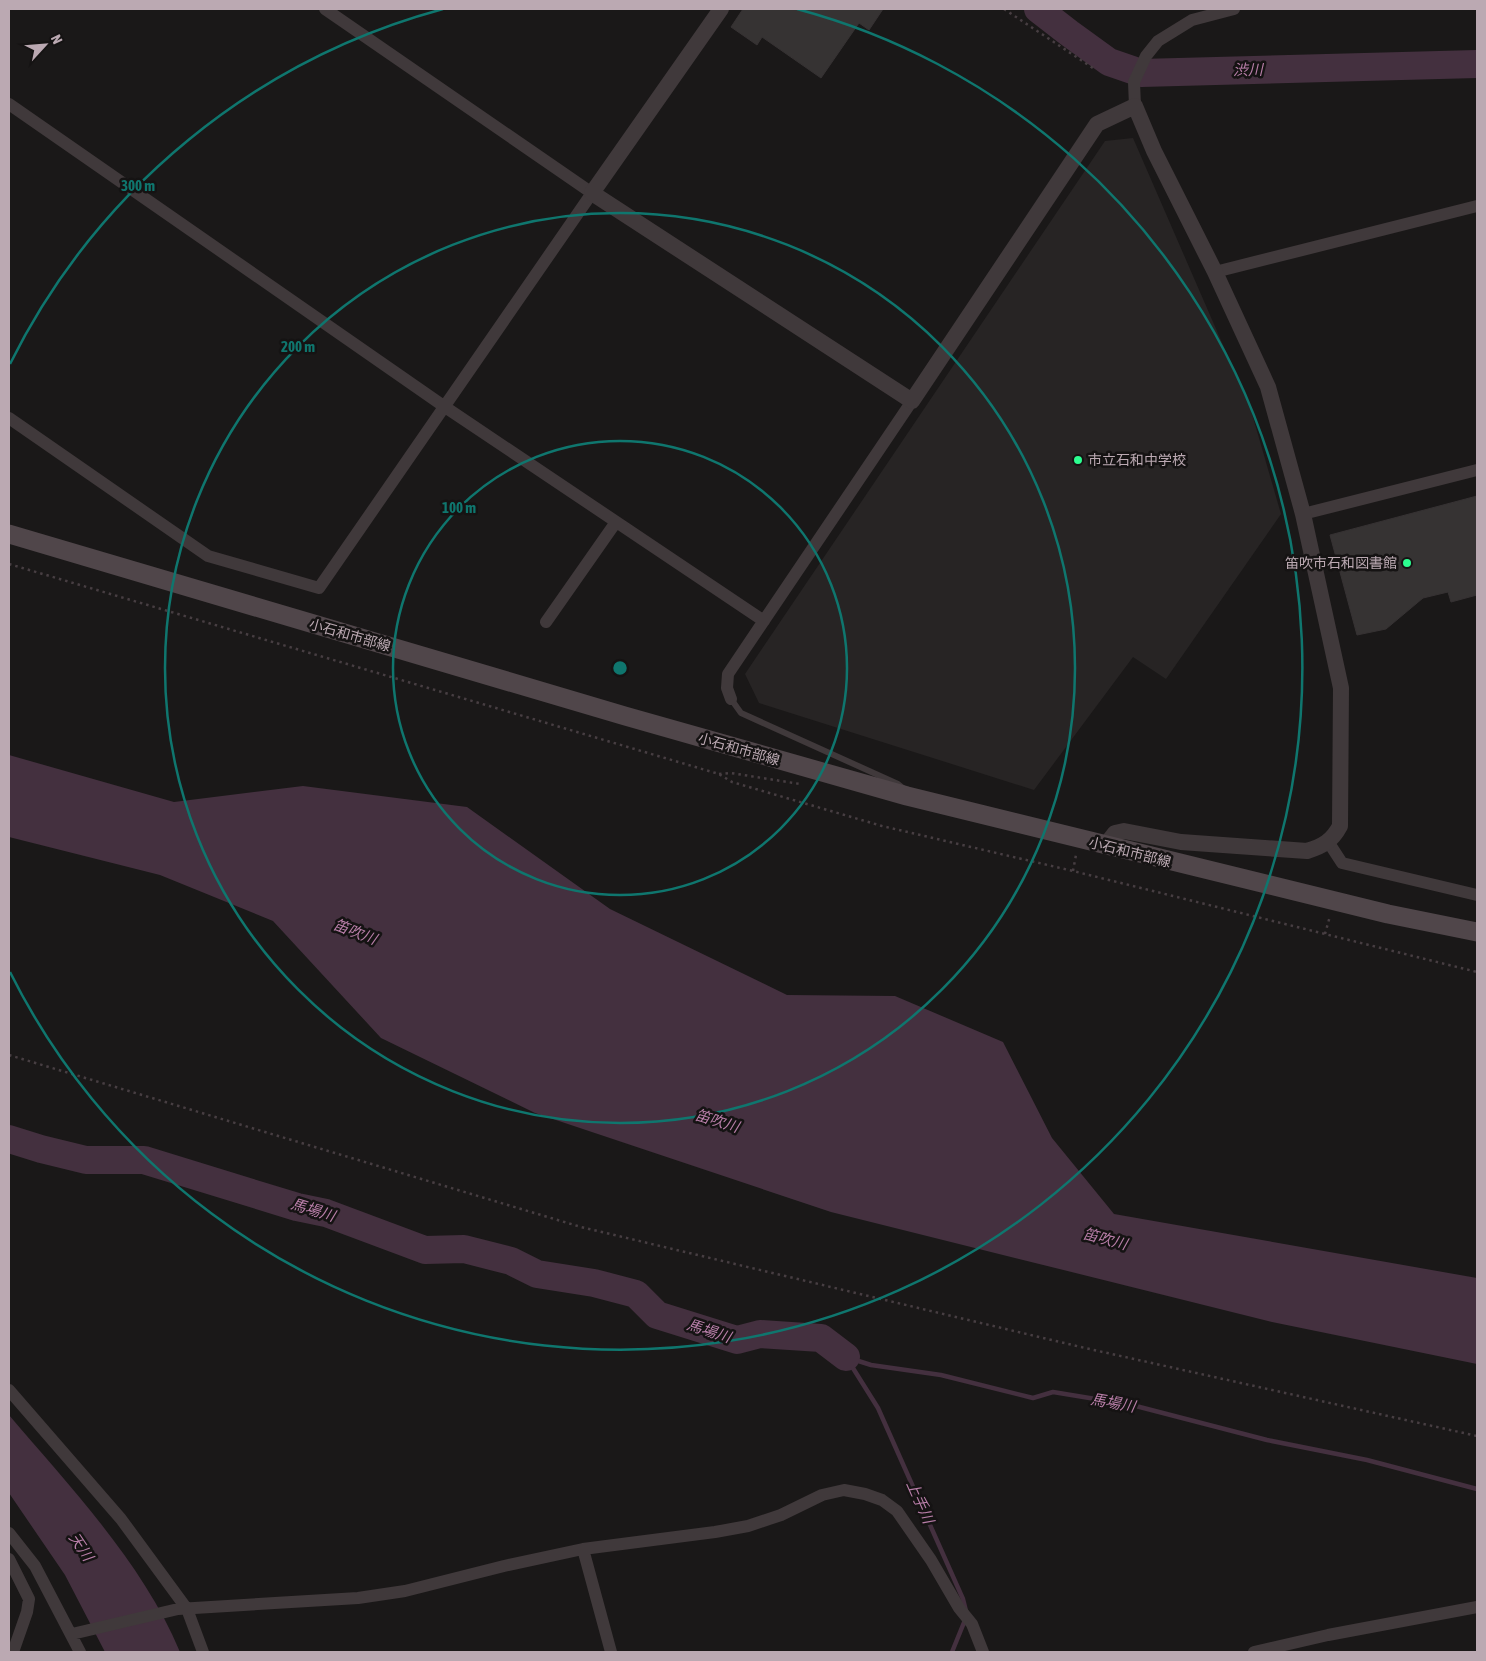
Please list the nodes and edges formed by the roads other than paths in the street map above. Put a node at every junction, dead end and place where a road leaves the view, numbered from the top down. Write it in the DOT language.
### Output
graph roads {
  1 [pos="325,9"];
  2 [pos="721,9"];
  3 [pos="1234,9"];
  4 [pos="9,104"];
  5 [pos="1136,106"];
  6 [pos="592,193"];
  7 [pos="1477,206"];
  8 [pos="1215,272"];
  9 [pos="912,401"];
  10 [pos="445,407"];
  11 [pos="9,418"];
  12 [pos="1477,470"];
  13 [pos="1303,514"];
  14 [pos="616,522"];
  15 [pos="9,534"];
  16 [pos="764,621"];
  17 [pos="546,622"];
  18 [pos="731,698"];
  19 [pos="907,796"];
  20 [pos="1329,842"];
  21 [pos="1105,846"];
  22 [pos="1477,895"];
  23 [pos="1477,932"];
  24 [pos="9,1390"];
  25 [pos="9,1532"];
  26 [pos="583,1549"];
  27 [pos="9,1559"];
  28 [pos="1477,1607"];
  29 [pos="182,1609"];
  30 [pos="78,1633"];
  31 [pos="13,1652"];
  32 [pos="80,1652"];
  33 [pos="203,1652"];
  34 [pos="611,1652"];
  35 [pos="983,1652"];
  36 [pos="1254,1652"];
  1 -- 6 [label="street"];
  2 -- 6 [label="street"];
  3 -- 5 [label="street"];
  4 -- 10 [label="street"];
  5 -- 8 [label="street"];
  5 -- 9 [label="street"];
  6 -- 9 [label="street"];
  6 -- 10 [label="street"];
  7 -- 8 [label="street"];
  8 -- 13 [label="street"];
  9 -- 16 [label="street"];
  10 -- 11 [label="street"];
  10 -- 14 [label="street"];
  12 -- 13 [label="street"];
  13 -- 20 [label="street"];
  14 -- 16 [label="street"];
  14 -- 17 [label="street"];
  15 -- 19 [label="main road, 小石和市部線"];
  16 -- 18 [label="street"];
  18 -- 19 [label="lane"];
  19 -- 21 [label="main road, 小石和市部線"];
  20 -- 21 [label="street"];
  20 -- 22 [label="street"];
  21 -- 23 [label="main road, 小石和市部線"];
  24 -- 29 [label="street"];
  25 -- 30 [label="street"];
  26 -- 29 [label="street"];
  26 -- 34 [label="street"];
  26 -- 35 [label="street"];
  27 -- 31 [label="street"];
  28 -- 36 [label="street"];
  29 -- 30 [label="street"];
  29 -- 33 [label="street"];
  30 -- 32 [label="street"];
}
